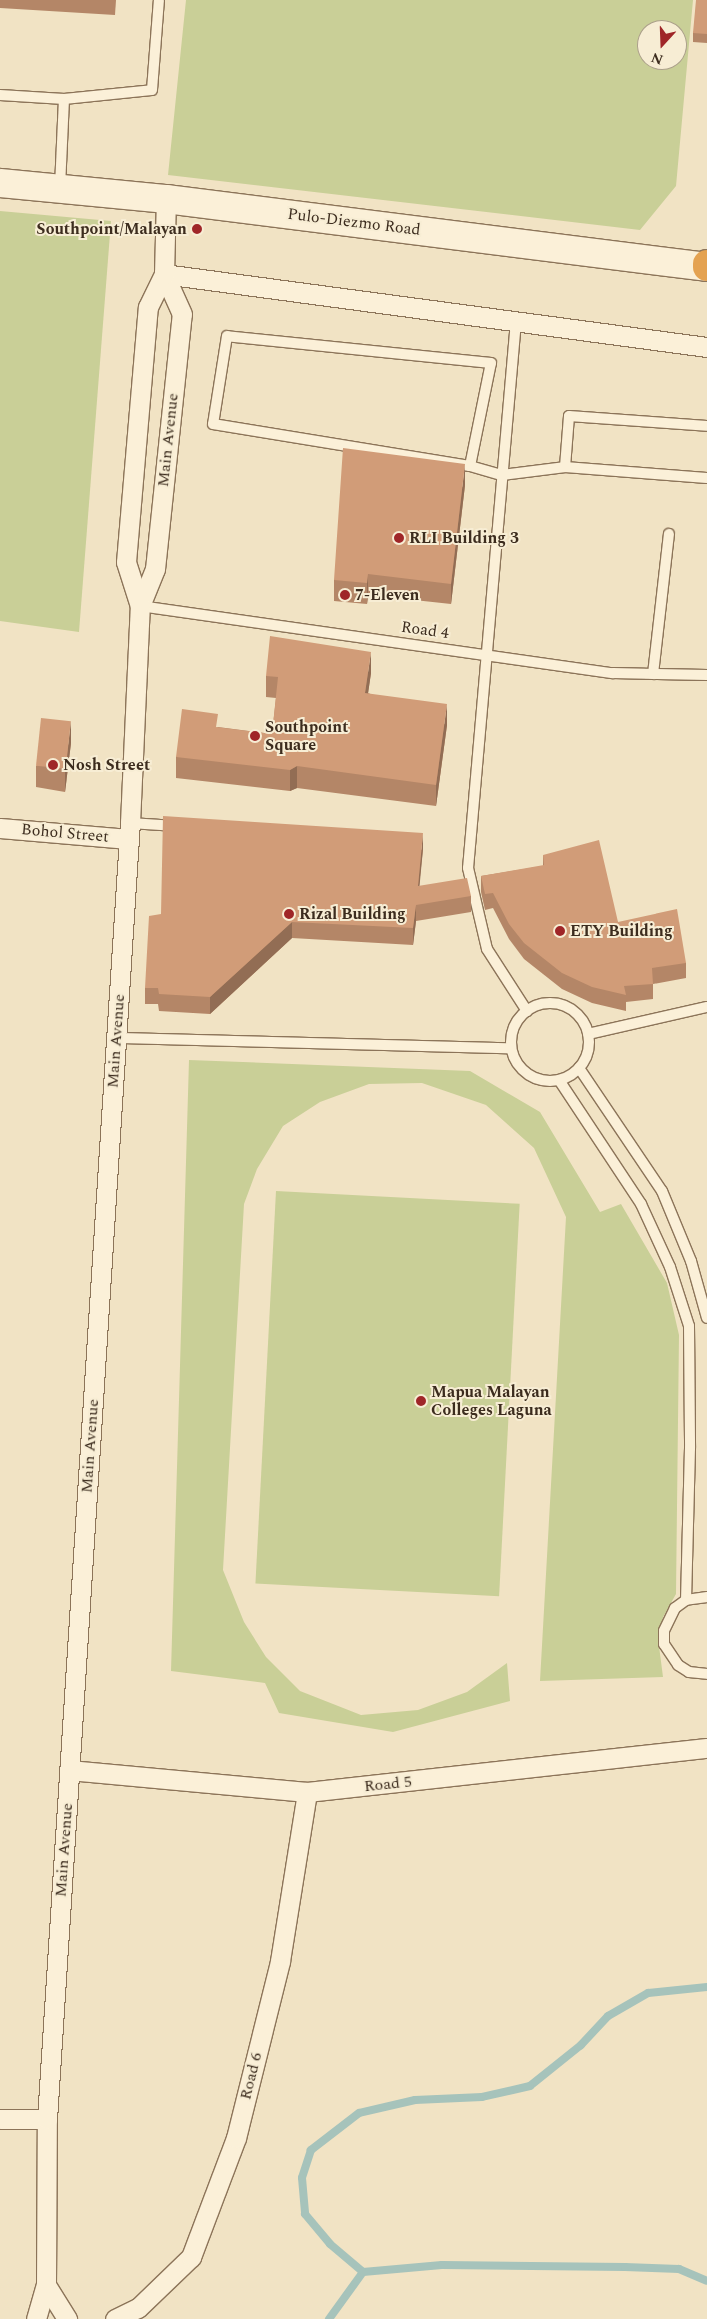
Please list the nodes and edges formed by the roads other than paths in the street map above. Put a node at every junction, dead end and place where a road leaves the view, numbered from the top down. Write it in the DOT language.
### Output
graph roads {
  1 [pos="159,0"];
  2 [pos="0,96"];
  3 [pos="64,99"];
  4 [pos="0,182"];
  5 [pos="60,187"];
  6 [pos="166,198"];
  7 [pos="707,266"];
  8 [pos="164,274"];
  9 [pos="516,321"];
  10 [pos="707,347"];
  11 [pos="707,426"];
  12 [pos="470,466"];
  13 [pos="564,467"];
  14 [pos="502,475"];
  15 [pos="707,478"];
  16 [pos="669,534"];
  17 [pos="140,606"];
  18 [pos="487,653"];
  19 [pos="653,674"];
  20 [pos="707,675"];
  21 [pos="189,827"];
  22 [pos="0,828"];
  23 [pos="130,831"];
  24 [pos="707,1007"];
  25 [pos="527,1010"];
  26 [pos="588,1034"];
  27 [pos="117,1038"];
  28 [pos="511,1048"];
  29 [pos="579,1068"];
  30 [pos="559,1080"];
  31 [pos="707,1318"];
  32 [pos="707,1597"];
  33 [pos="686,1600"];
  34 [pos="707,1674"];
  35 [pos="707,1748"];
  36 [pos="69,1770"];
  37 [pos="307,1792"];
  38 [pos="0,2118"];
  39 [pos="47,2119"];
  40 [pos="46,2285"];
  41 [pos="36,2319"];
  42 [pos="66,2319"];
  43 [pos="111,2319"];
  44 [pos="115,2319"];
  1 -- 3 [label="lane"];
  2 -- 3 [label="lane"];
  3 -- 5 [label="lane"];
  4 -- 5 [label="main road, Pulo-Diezmo Road"];
  5 -- 6 [label="main road, Pulo-Diezmo Road"];
  6 -- 7 [label="main road, Pulo-Diezmo Road"];
  6 -- 8 [label="street, Main Avenue"];
  8 -- 9 [label="street"];
  8 -- 17 [label="street, Main Avenue"];
  8 -- 17 [label="street, Main Avenue"];
  9 -- 10 [label="street"];
  9 -- 14 [label="lane"];
  11 -- 13 [label="lane"];
  12 -- 12 [label="lane"];
  12 -- 14 [label="lane"];
  13 -- 14 [label="lane"];
  13 -- 15 [label="lane"];
  14 -- 18 [label="lane"];
  16 -- 19 [label="lane"];
  17 -- 18 [label="lane, Road 4"];
  17 -- 23 [label="street, Main Avenue"];
  18 -- 19 [label="lane, Road 4"];
  18 -- 25 [label="lane"];
  19 -- 20 [label="lane, Road 4"];
  21 -- 23 [label="lane"];
  22 -- 23 [label="street, Bohol Street"];
  23 -- 27 [label="street, Main Avenue"];
  24 -- 26 [label="lane"];
  25 -- 26 [label="lane"];
  25 -- 28 [label="lane"];
  26 -- 29 [label="lane"];
  27 -- 28 [label="lane"];
  27 -- 36 [label="street, Main Avenue"];
  28 -- 30 [label="lane"];
  29 -- 30 [label="lane"];
  29 -- 31 [label="lane"];
  30 -- 33 [label="lane"];
  32 -- 33 [label="lane"];
  33 -- 34 [label="lane"];
  35 -- 37 [label="street, Road 5"];
  36 -- 37 [label="street, Road 5"];
  36 -- 39 [label="street, Main Avenue"];
  37 -- 44 [label="street, Road 6"];
  38 -- 39 [label="street"];
  39 -- 40 [label="street, Main Avenue"];
  40 -- 41 [label="street"];
  40 -- 42 [label="street"];
  43 -- 44 [label="street, Road 6"];
}
